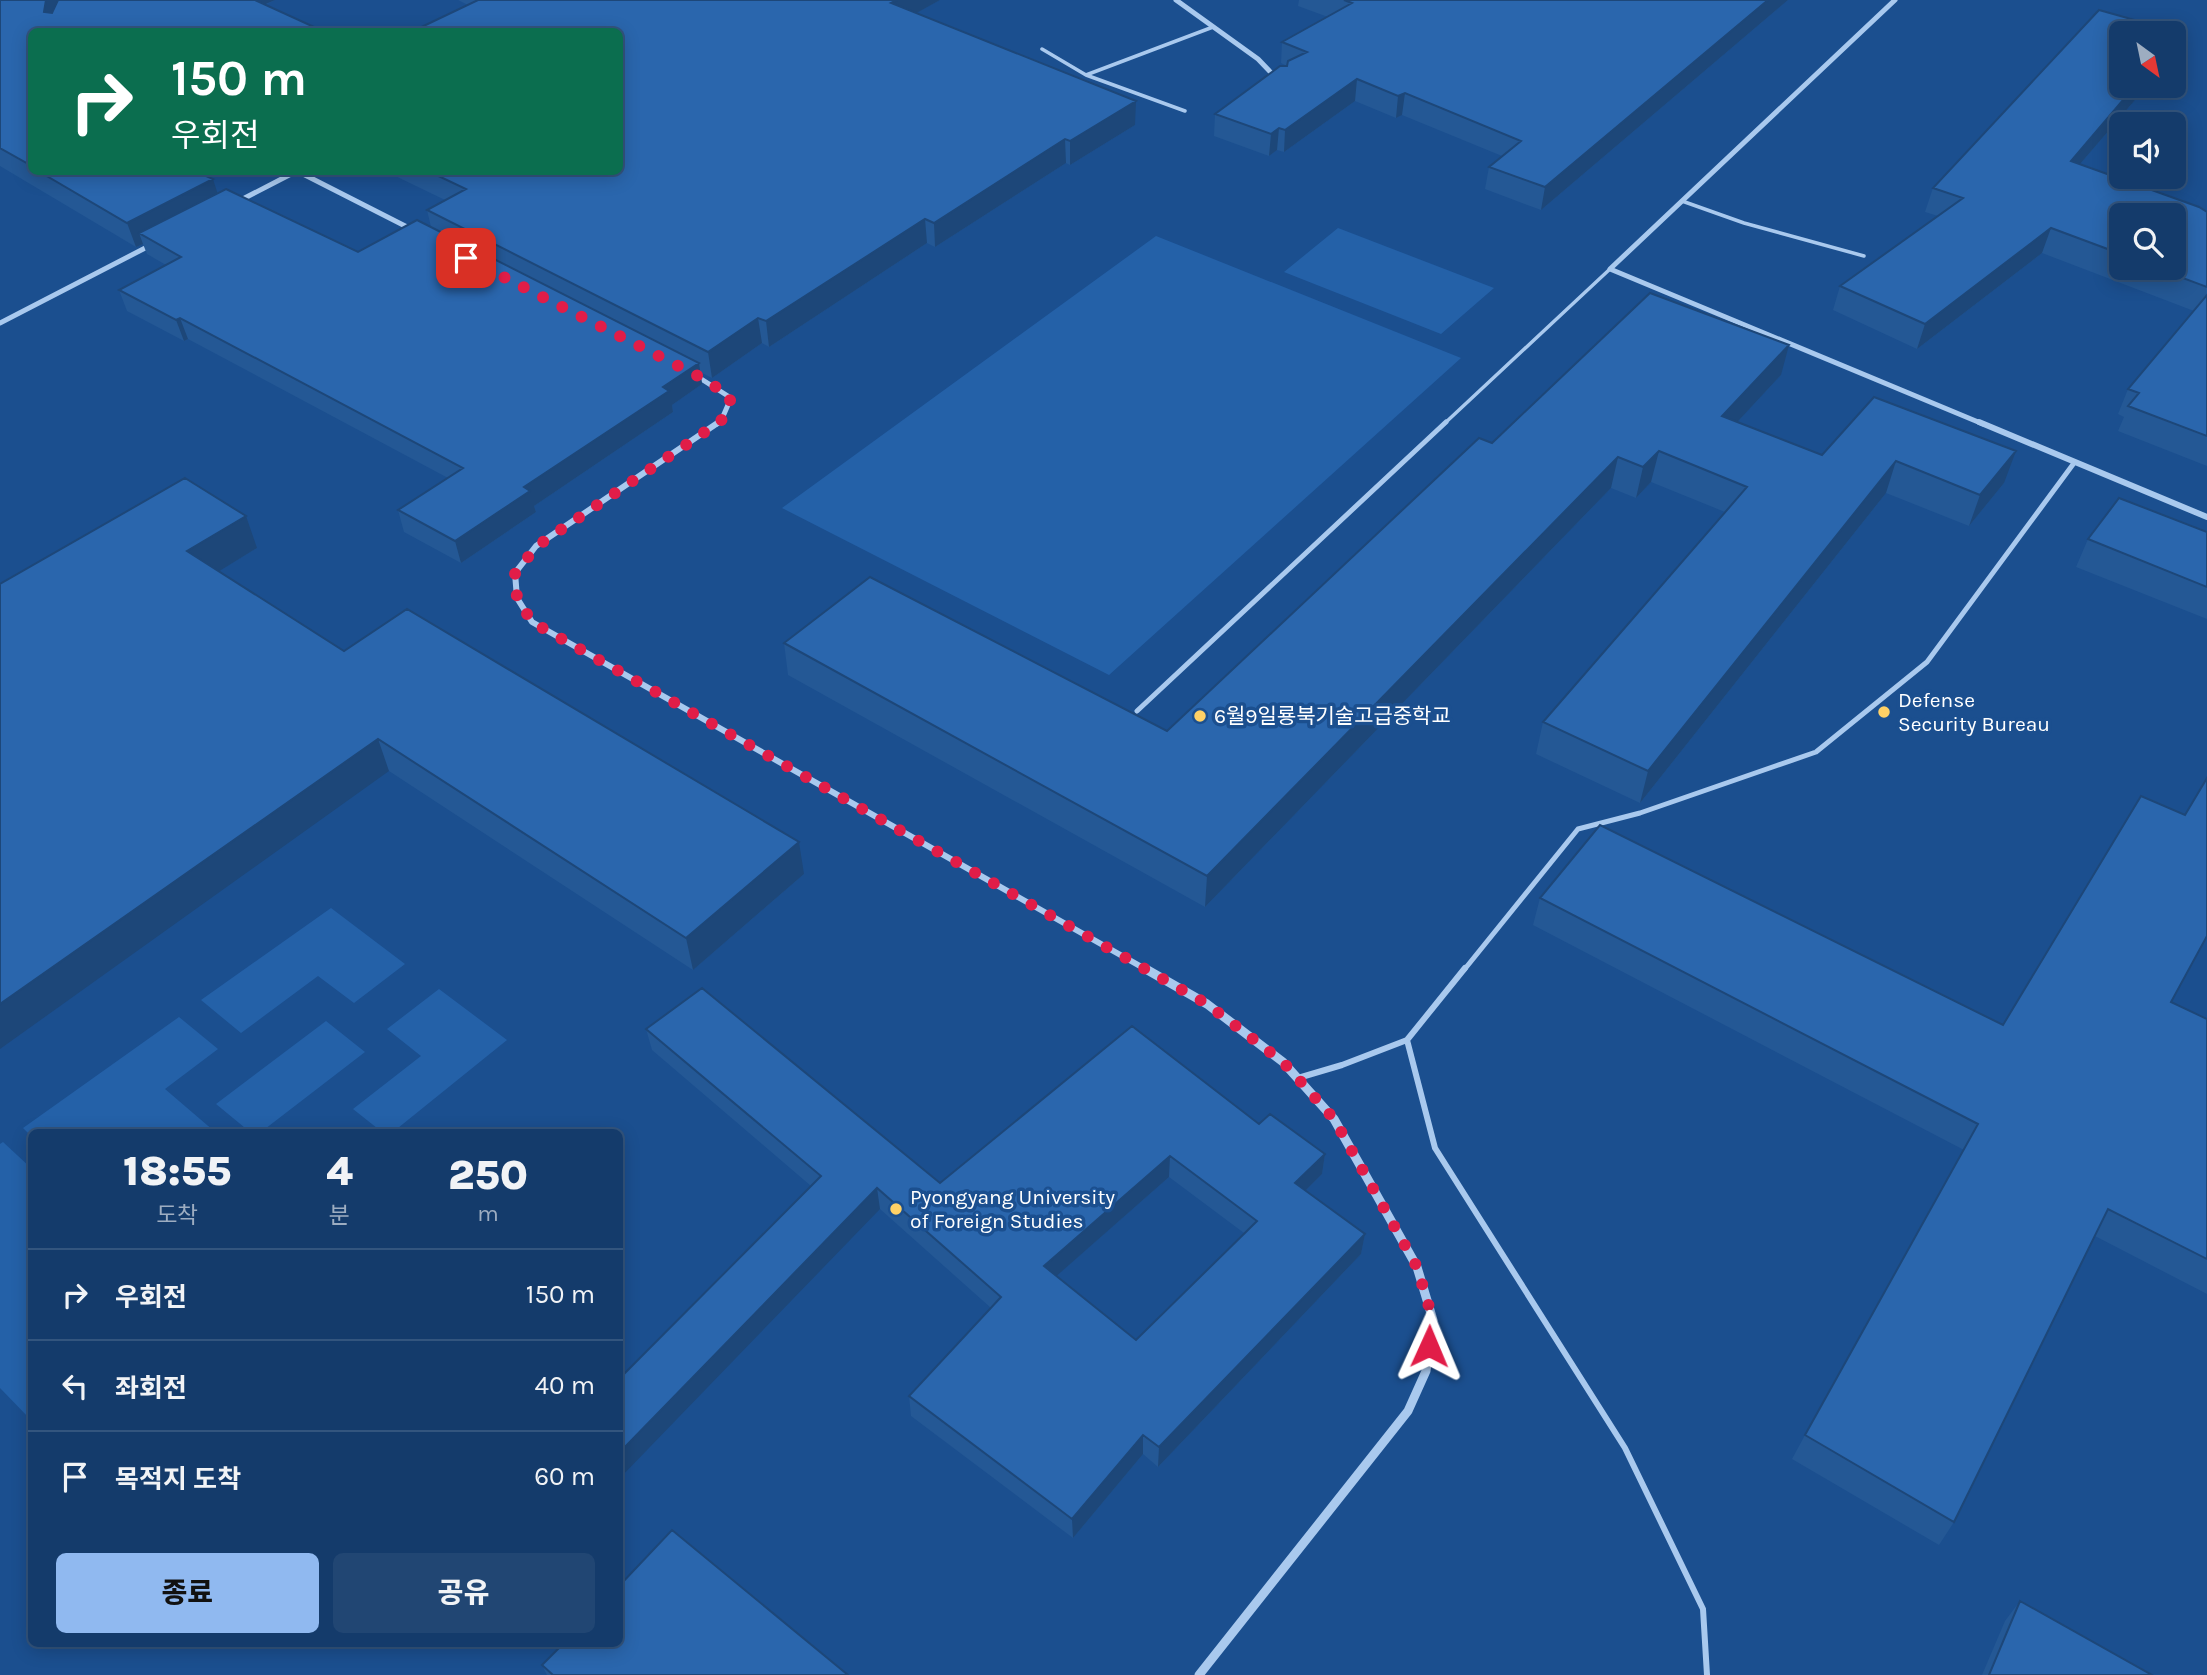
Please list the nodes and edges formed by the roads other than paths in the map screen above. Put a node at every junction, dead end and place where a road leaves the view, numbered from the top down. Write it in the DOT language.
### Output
graph roads {
  1 [pos="1176,0"];
  2 [pos="1895,0"];
  3 [pos="1213,27"];
  4 [pos="1042,49"];
  5 [pos="1086,75"];
  6 [pos="1282,84"];
  7 [pos="1185,111"];
  8 [pos="291,175"];
  9 [pos="303,175"];
  10 [pos="1682,201"];
  11 [pos="234,203"];
  12 [pos="422,235"];
  13 [pos="160,241"];
  14 [pos="1864,256"];
  15 [pos="1610,269"];
  16 [pos="0,323"];
  17 [pos="681,368"];
  18 [pos="2074,463"];
  19 [pos="2207,517"];
  20 [pos="1137,711"];
  21 [pos="1407,1040"];
  22 [pos="1298,1079"];
  23 [pos="1199,1675"];
  24 [pos="1706,1675"];
  1 -- 3 [label="street"];
  2 -- 10 [label="street"];
  3 -- 5 [label="lane"];
  3 -- 6 [label="street"];
  4 -- 5 [label="lane"];
  5 -- 7 [label="lane"];
  8 -- 11 [label="street"];
  9 -- 12 [label="street"];
  10 -- 14 [label="lane"];
  10 -- 15 [label="street"];
  13 -- 16 [label="street"];
  15 -- 18 [label="street"];
  15 -- 20 [label="lane"];
  17 -- 22 [label="street"];
  18 -- 19 [label="street"];
  18 -- 21 [label="lane"];
  21 -- 22 [label="lane"];
  21 -- 24 [label="lane"];
  22 -- 23 [label="street"];
}
